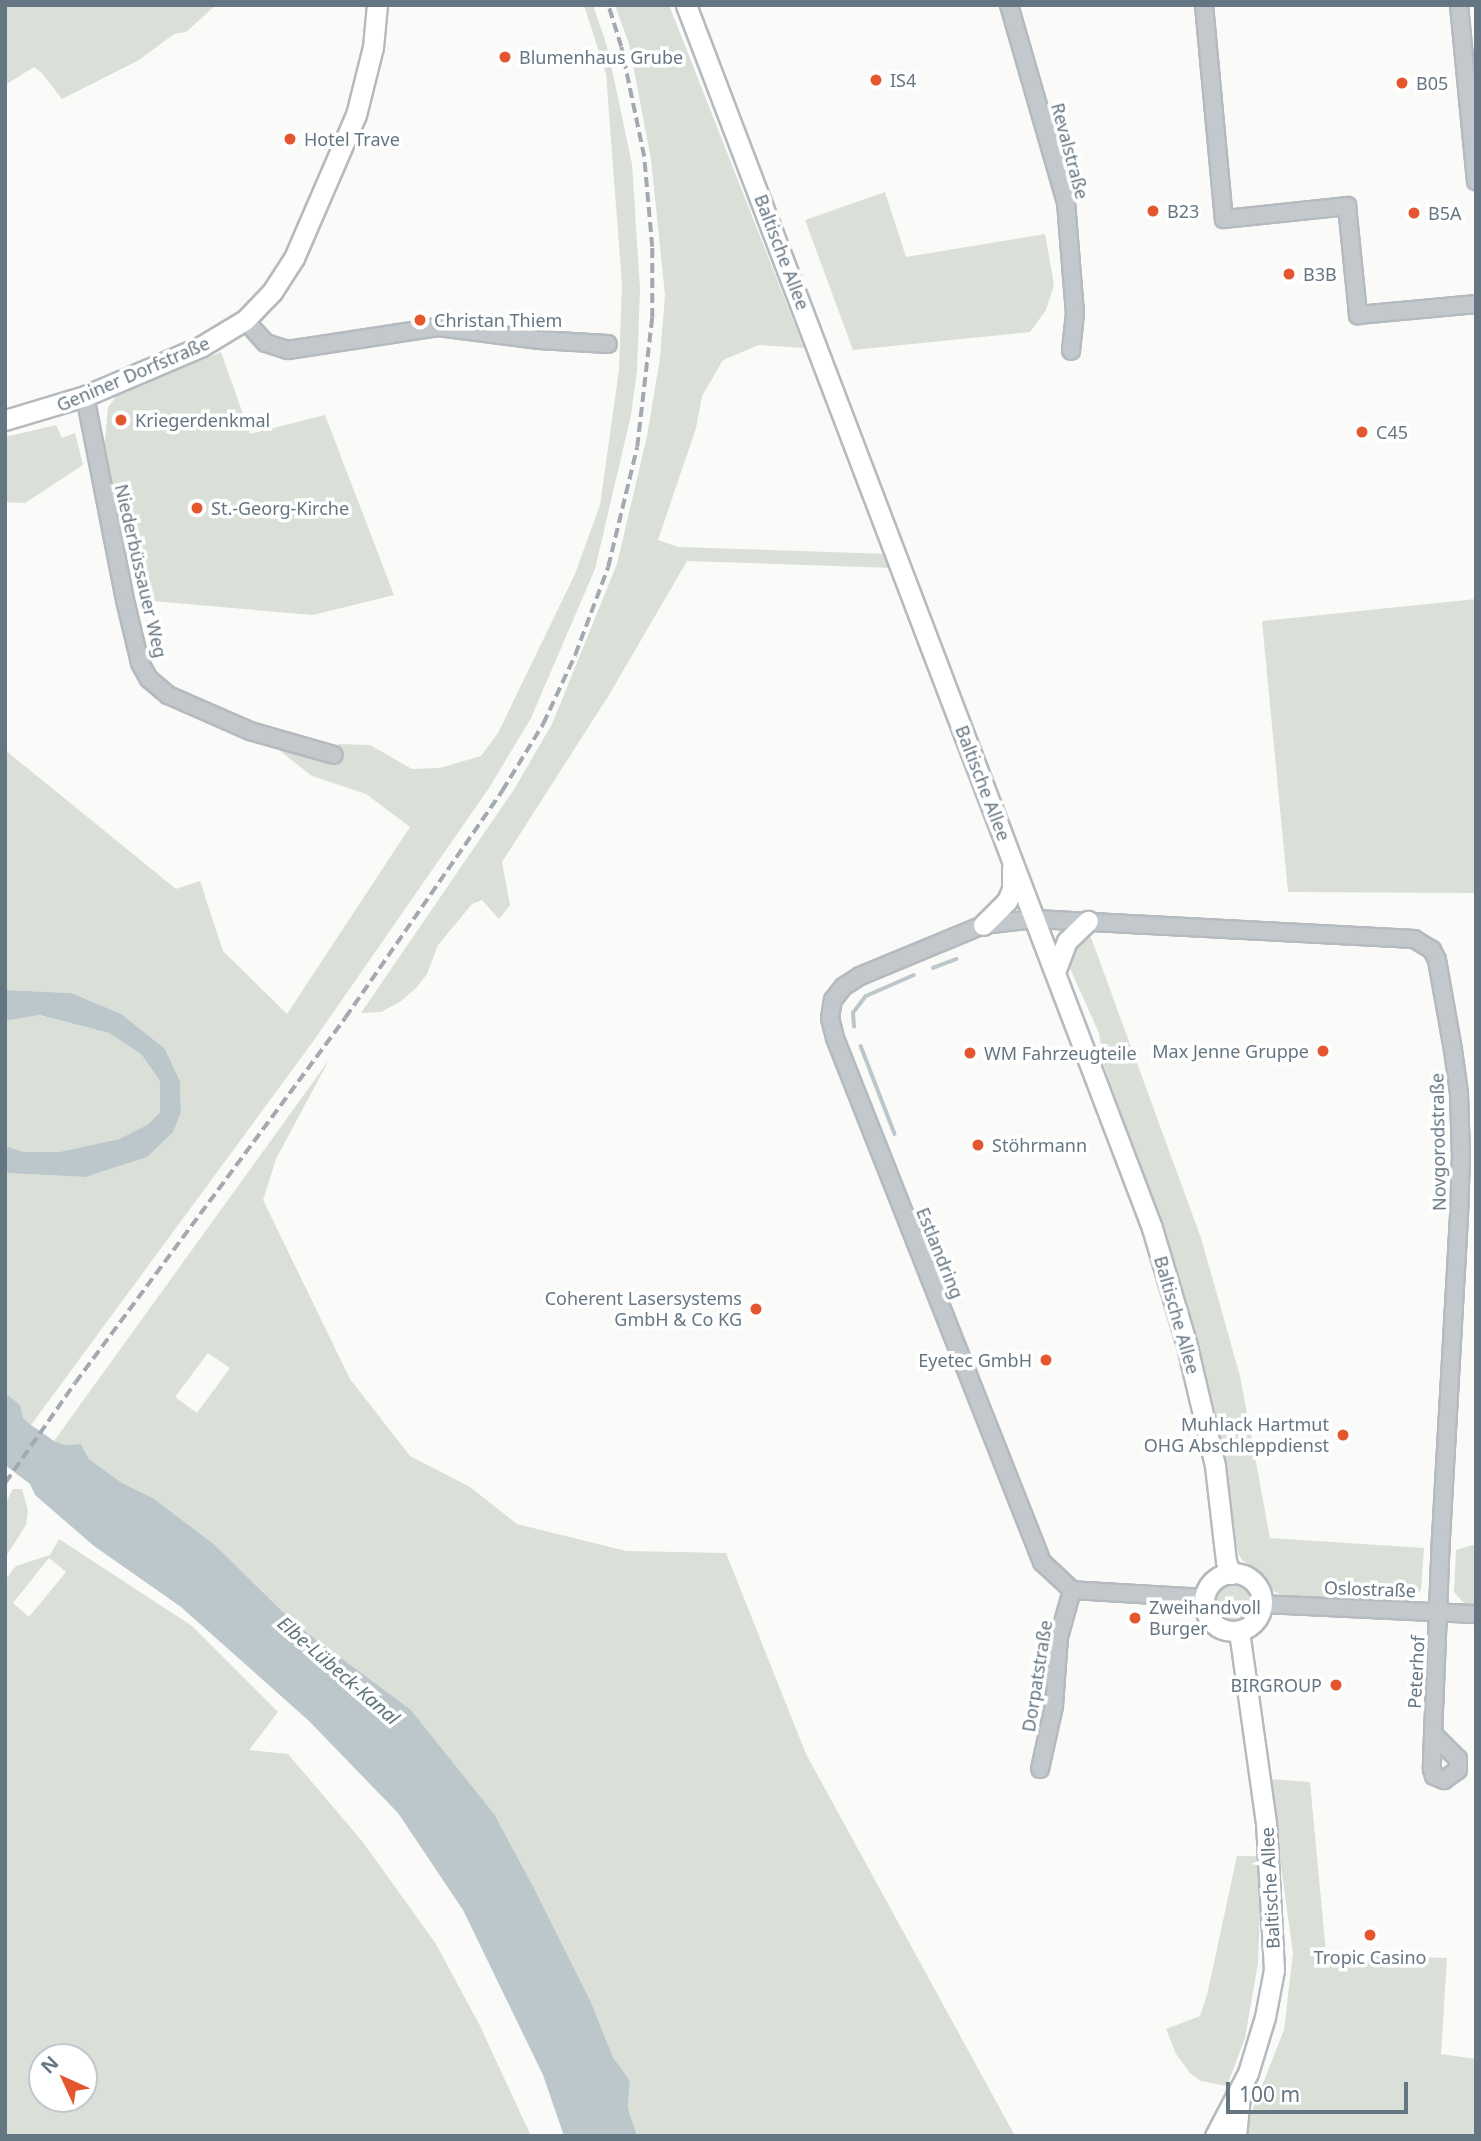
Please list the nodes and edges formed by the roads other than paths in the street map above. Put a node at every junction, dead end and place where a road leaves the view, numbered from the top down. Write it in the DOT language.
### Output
graph roads {
  1 [pos="377,5"];
  2 [pos="686,5"];
  3 [pos="1009,5"];
  4 [pos="1204,5"];
  5 [pos="1459,5"];
  6 [pos="1476,181"];
  7 [pos="1476,304"];
  8 [pos="245,320"];
  9 [pos="608,344"];
  10 [pos="1071,351"];
  11 [pos="85,396"];
  12 [pos="5,420"];
  13 [pos="334,755"];
  14 [pos="1011,856"];
  15 [pos="1035,919"];
  16 [pos="1088,922"];
  17 [pos="983,925"];
  18 [pos="1055,972"];
  19 [pos="1231,1573"];
  20 [pos="1072,1590"];
  21 [pos="1205,1598"];
  22 [pos="1262,1604"];
  23 [pos="1438,1611"];
  24 [pos="1476,1614"];
  25 [pos="1239,1631"];
  26 [pos="1433,1734"];
  27 [pos="1040,1769"];
  28 [pos="1238,2095"];
  29 [pos="1215,2136"];
  30 [pos="1234,2136"];
  1 -- 8 [label="main road, Geniner Dorfstraße"];
  2 -- 14 [label="main road, Baltische Allee"];
  3 -- 10 [label="street, Revalstraße"];
  4 -- 7 [label="street"];
  5 -- 6 [label="street"];
  8 -- 9 [label="street"];
  8 -- 11 [label="main road, Geniner Dorfstraße"];
  11 -- 12 [label="main road, Geniner Dorfstraße"];
  11 -- 13 [label="street, Niederbüssauer Weg"];
  14 -- 15 [label="main road, Baltische Allee"];
  14 -- 17 [label="main road"];
  15 -- 16 [label="street, Novgorodstraße"];
  15 -- 17 [label="street, Estlandring"];
  15 -- 18 [label="main road, Baltische Allee"];
  16 -- 18 [label="main road"];
  16 -- 23 [label="street, Novgorodstraße"];
  17 -- 20 [label="street, Estlandring"];
  18 -- 19 [label="main road, Baltische Allee"];
  19 -- 21 [label="main road"];
  19 -- 22 [label="main road"];
  20 -- 21 [label="street"];
  20 -- 27 [label="street, Dorpatstraße"];
  21 -- 25 [label="main road"];
  22 -- 23 [label="street, Oslostraße"];
  22 -- 25 [label="main road"];
  23 -- 24 [label="street, Oslostraße"];
  23 -- 26 [label="street, Peterhof"];
  25 -- 28 [label="main road, Baltische Allee"];
  28 -- 29 [label="main road, Baltische Allee"];
  28 -- 30 [label="highway"];
}
